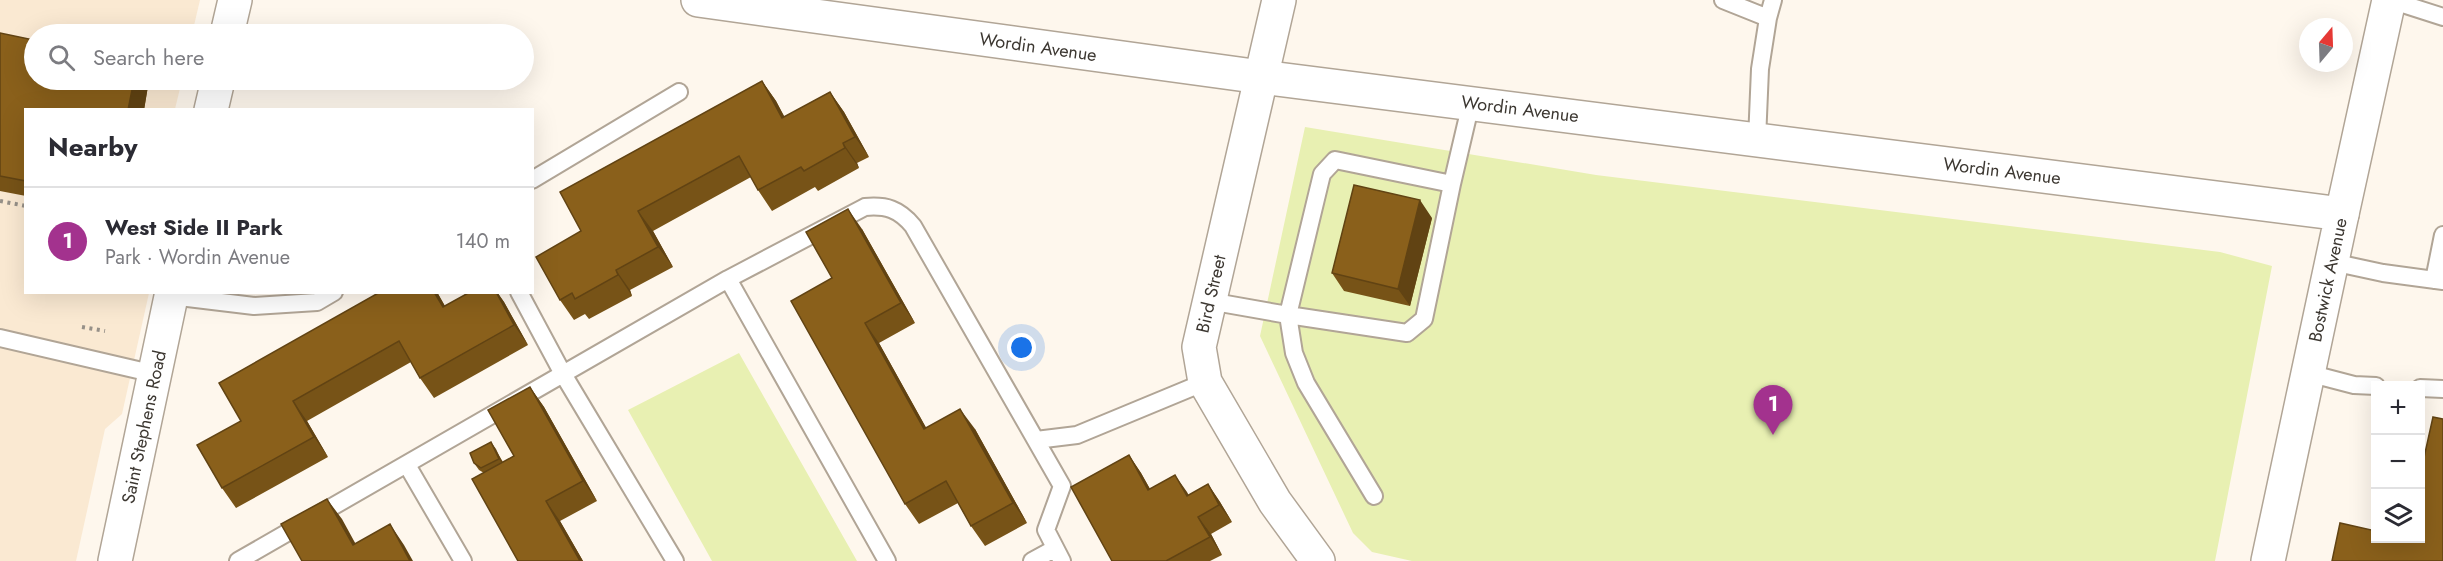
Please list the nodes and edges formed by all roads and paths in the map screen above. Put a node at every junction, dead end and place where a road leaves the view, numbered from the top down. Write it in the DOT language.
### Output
graph roads {
  1 [pos="234,0"];
  2 [pos="698,0"];
  3 [pos="1279,0"];
  4 [pos="1723,0"];
  5 [pos="1773,0"];
  6 [pos="2390,0"];
  7 [pos="2443,17"];
  8 [pos="1768,18"];
  9 [pos="229,24"];
  10 [pos="1262,77"];
  11 [pos="216,90"];
  12 [pos="679,92"];
  13 [pos="1471,103"];
  14 [pos="211,108"];
  15 [pos="1757,140"];
  16 [pos="534,179"];
  17 [pos="1452,184"];
  18 [pos="0,201"];
  19 [pos="24,206"];
  20 [pos="2342,213"];
  21 [pos="2443,235"];
  22 [pos="2332,262"];
  23 [pos="728,279"];
  24 [pos="2438,280"];
  25 [pos="172,294"];
  26 [pos="331,294"];
  27 [pos="520,294"];
  28 [pos="1209,301"];
  29 [pos="1288,315"];
  30 [pos="0,338"];
  31 [pos="2308,373"];
  32 [pos="155,374"];
  33 [pos="563,374"];
  34 [pos="1205,382"];
  35 [pos="2371,386"];
  36 [pos="2425,388"];
  37 [pos="2443,389"];
  38 [pos="1036,440"];
  39 [pos="407,465"];
  40 [pos="1374,496"];
  41 [pos="1058,555"];
  42 [pos="115,561"];
  43 [pos="238,561"];
  44 [pos="463,561"];
  45 [pos="675,561"];
  46 [pos="887,561"];
  47 [pos="1032,561"];
  48 [pos="1318,561"];
  49 [pos="2268,561"];
  1 -- 9 [label="street"];
  2 -- 10 [label="street, Wordin Avenue"];
  3 -- 10 [label="street, Bird Street"];
  4 -- 8 [label="lane"];
  5 -- 8 [label="lane"];
  6 -- 7 [label="lane"];
  6 -- 20 [label="street, Bostwick Avenue"];
  8 -- 15 [label="lane"];
  10 -- 13 [label="street, Wordin Avenue"];
  10 -- 28 [label="street, Bird Street"];
  11 -- 14 [label="street"];
  12 -- 16 [label="lane"];
  13 -- 15 [label="street, Wordin Avenue"];
  13 -- 17 [label="lane"];
  15 -- 20 [label="street, Wordin Avenue"];
  17 -- 29 [label="lane"];
  17 -- 29 [label="lane"];
  18 -- 19 [label="path"];
  20 -- 22 [label="street, Bostwick Avenue"];
  21 -- 24 [label="lane"];
  22 -- 24 [label="lane"];
  22 -- 31 [label="street, Bostwick Avenue"];
  23 -- 33 [label="lane"];
  23 -- 38 [label="lane"];
  23 -- 46 [label="lane"];
  25 -- 26 [label="lane"];
  25 -- 32 [label="street, Saint Stephens Road"];
  27 -- 33 [label="lane"];
  28 -- 29 [label="lane"];
  28 -- 34 [label="street, Bird Street"];
  29 -- 40 [label="lane"];
  30 -- 32 [label="lane"];
  31 -- 35 [label="lane"];
  31 -- 49 [label="street, Bostwick Avenue"];
  32 -- 42 [label="street, Saint Stephens Road"];
  33 -- 39 [label="lane"];
  33 -- 45 [label="lane"];
  34 -- 38 [label="lane"];
  34 -- 48 [label="street, Bird Street"];
  36 -- 37 [label="lane"];
  38 -- 41 [label="lane"];
  39 -- 43 [label="lane"];
  39 -- 44 [label="lane"];
  41 -- 47 [label="lane"];
}
